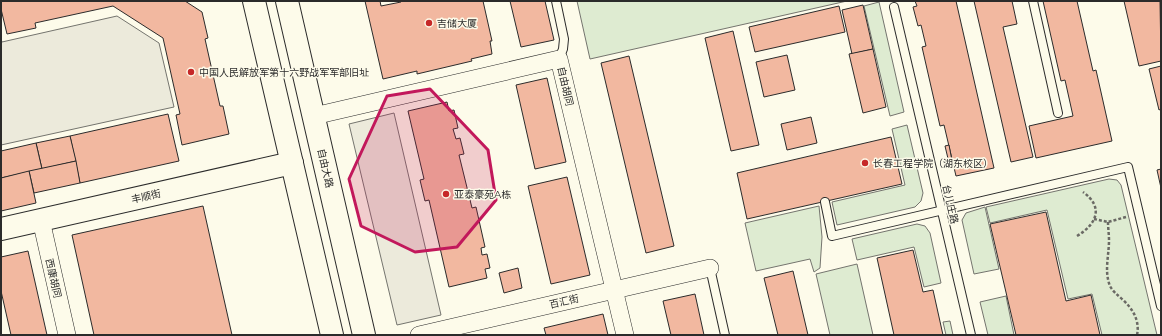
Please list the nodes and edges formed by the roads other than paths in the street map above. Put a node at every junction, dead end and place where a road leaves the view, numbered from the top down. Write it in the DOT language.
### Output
graph roads {
  1 [pos="254,1"];
  2 [pos="287,1"];
  3 [pos="556,1"];
  4 [pos="1033,1"];
  5 [pos="894,7"];
  6 [pos="559,58"];
  7 [pos="1058,112"];
  8 [pos="314,116"];
  9 [pos="292,164"];
  10 [pos="825,202"];
  11 [pos="942,210"];
  12 [pos="40,220"];
  13 [pos="1,229"];
  14 [pos="710,268"];
  15 [pos="614,290"];
  16 [pos="1161,306"];
  17 [pos="67,335"];
  18 [pos="332,335"];
  19 [pos="364,335"];
  20 [pos="419,335"];
  21 [pos="625,335"];
  22 [pos="725,335"];
  23 [pos="971,335"];
  1 -- 9 [label="main road"];
  2 -- 8 [label="main road, 自由大路"];
  3 -- 6 [label="lane"];
  4 -- 7 [label="lane"];
  5 -- 11 [label="lane, 台儿庄路"];
  6 -- 8 [label="street, 自由胡同"];
  6 -- 15 [label="street, 自由胡同"];
  8 -- 19 [label="main road, 自由大路"];
  9 -- 12 [label="main road, 丰顺街"];
  9 -- 18 [label="main road"];
  10 -- 11 [label="lane"];
  11 -- 16 [label="lane"];
  11 -- 23 [label="lane, 台儿庄路"];
  12 -- 13 [label="main road, 丰顺街"];
  12 -- 17 [label="street, 西康胡同"];
  14 -- 15 [label="street, 百汇街"];
  14 -- 22 [label="lane"];
  15 -- 20 [label="street, 百汇街"];
  15 -- 21 [label="street, 自由胡同"];
}
